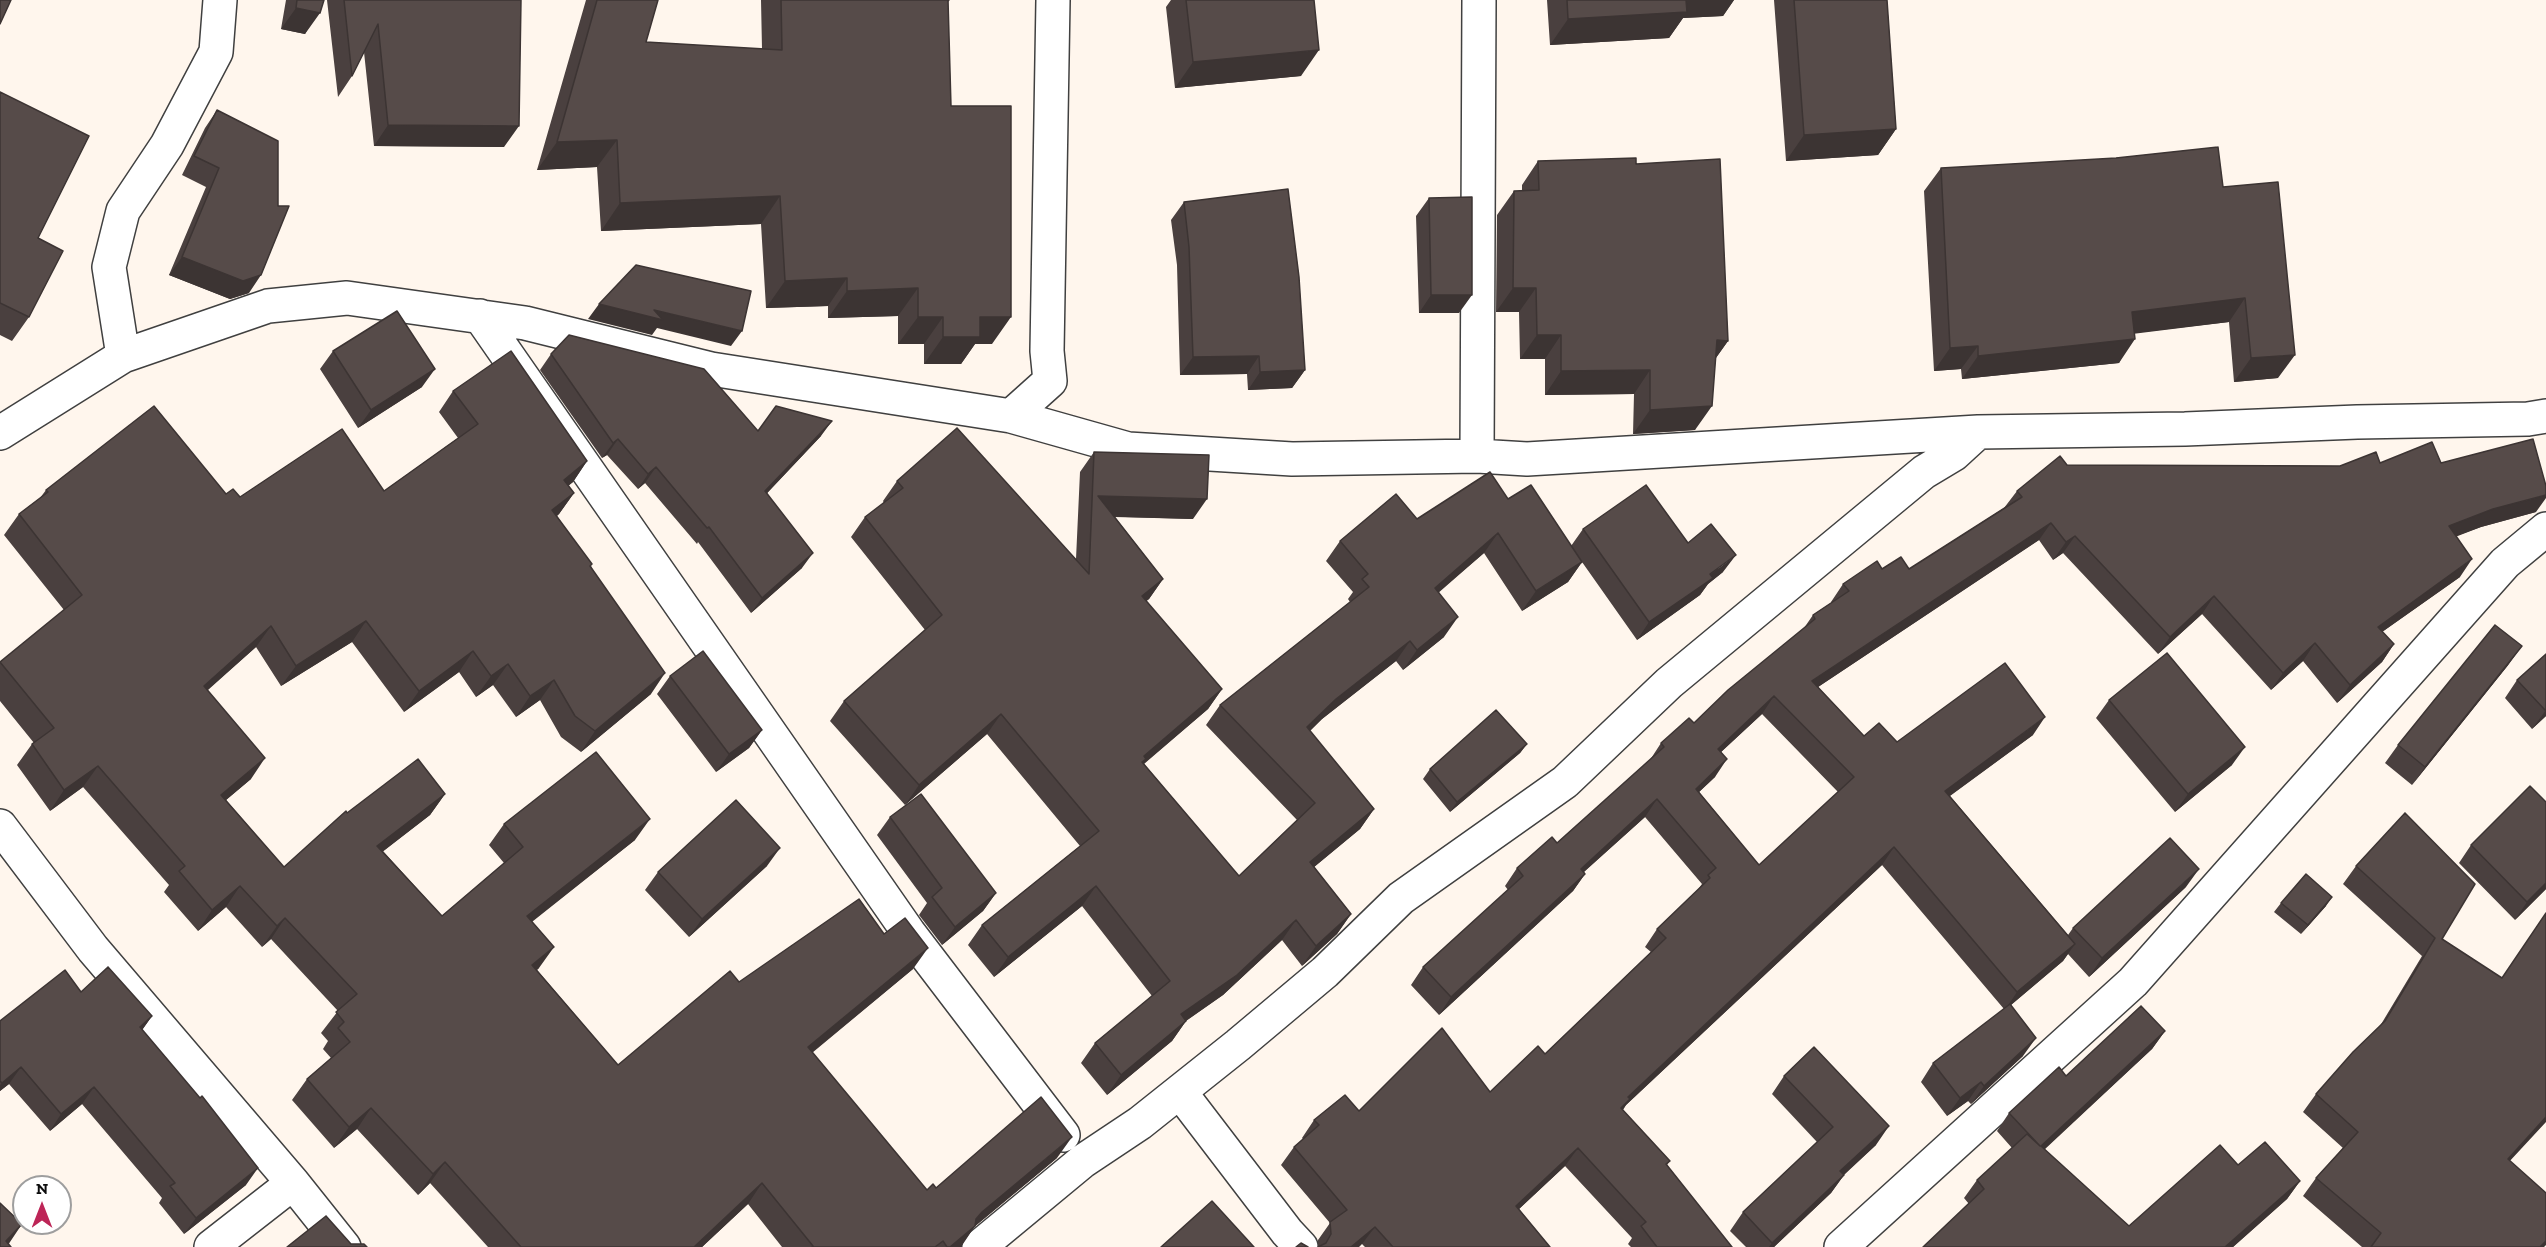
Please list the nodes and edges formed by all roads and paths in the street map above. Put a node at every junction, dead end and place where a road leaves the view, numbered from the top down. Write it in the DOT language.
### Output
graph roads {
  1 [pos="220,0"];
  2 [pos="1053,0"];
  3 [pos="1479,0"];
  4 [pos="480,316"];
  5 [pos="123,356"];
  6 [pos="1011,416"];
  7 [pos="2546,416"];
  8 [pos="1978,432"];
  9 [pos="0,433"];
  10 [pos="1477,456"];
  11 [pos="2546,529"];
  12 [pos="0,826"];
  13 [pos="1180,1092"];
  14 [pos="1083,1161"];
  15 [pos="293,1183"];
  16 [pos="211,1247"];
  17 [pos="344,1247"];
  18 [pos="978,1247"];
  19 [pos="1301,1247"];
  20 [pos="1841,1247"];
  1 -- 5 [label="street"];
  2 -- 6 [label="street"];
  3 -- 10 [label="street"];
  4 -- 5 [label="street"];
  4 -- 6 [label="street"];
  4 -- 14 [label="street"];
  5 -- 9 [label="street"];
  6 -- 10 [label="street"];
  7 -- 8 [label="street"];
  8 -- 10 [label="street"];
  8 -- 13 [label="street"];
  11 -- 20 [label="street"];
  12 -- 15 [label="street"];
  13 -- 14 [label="street"];
  13 -- 19 [label="street"];
  14 -- 18 [label="street"];
  15 -- 16 [label="street"];
  15 -- 17 [label="street"];
}
